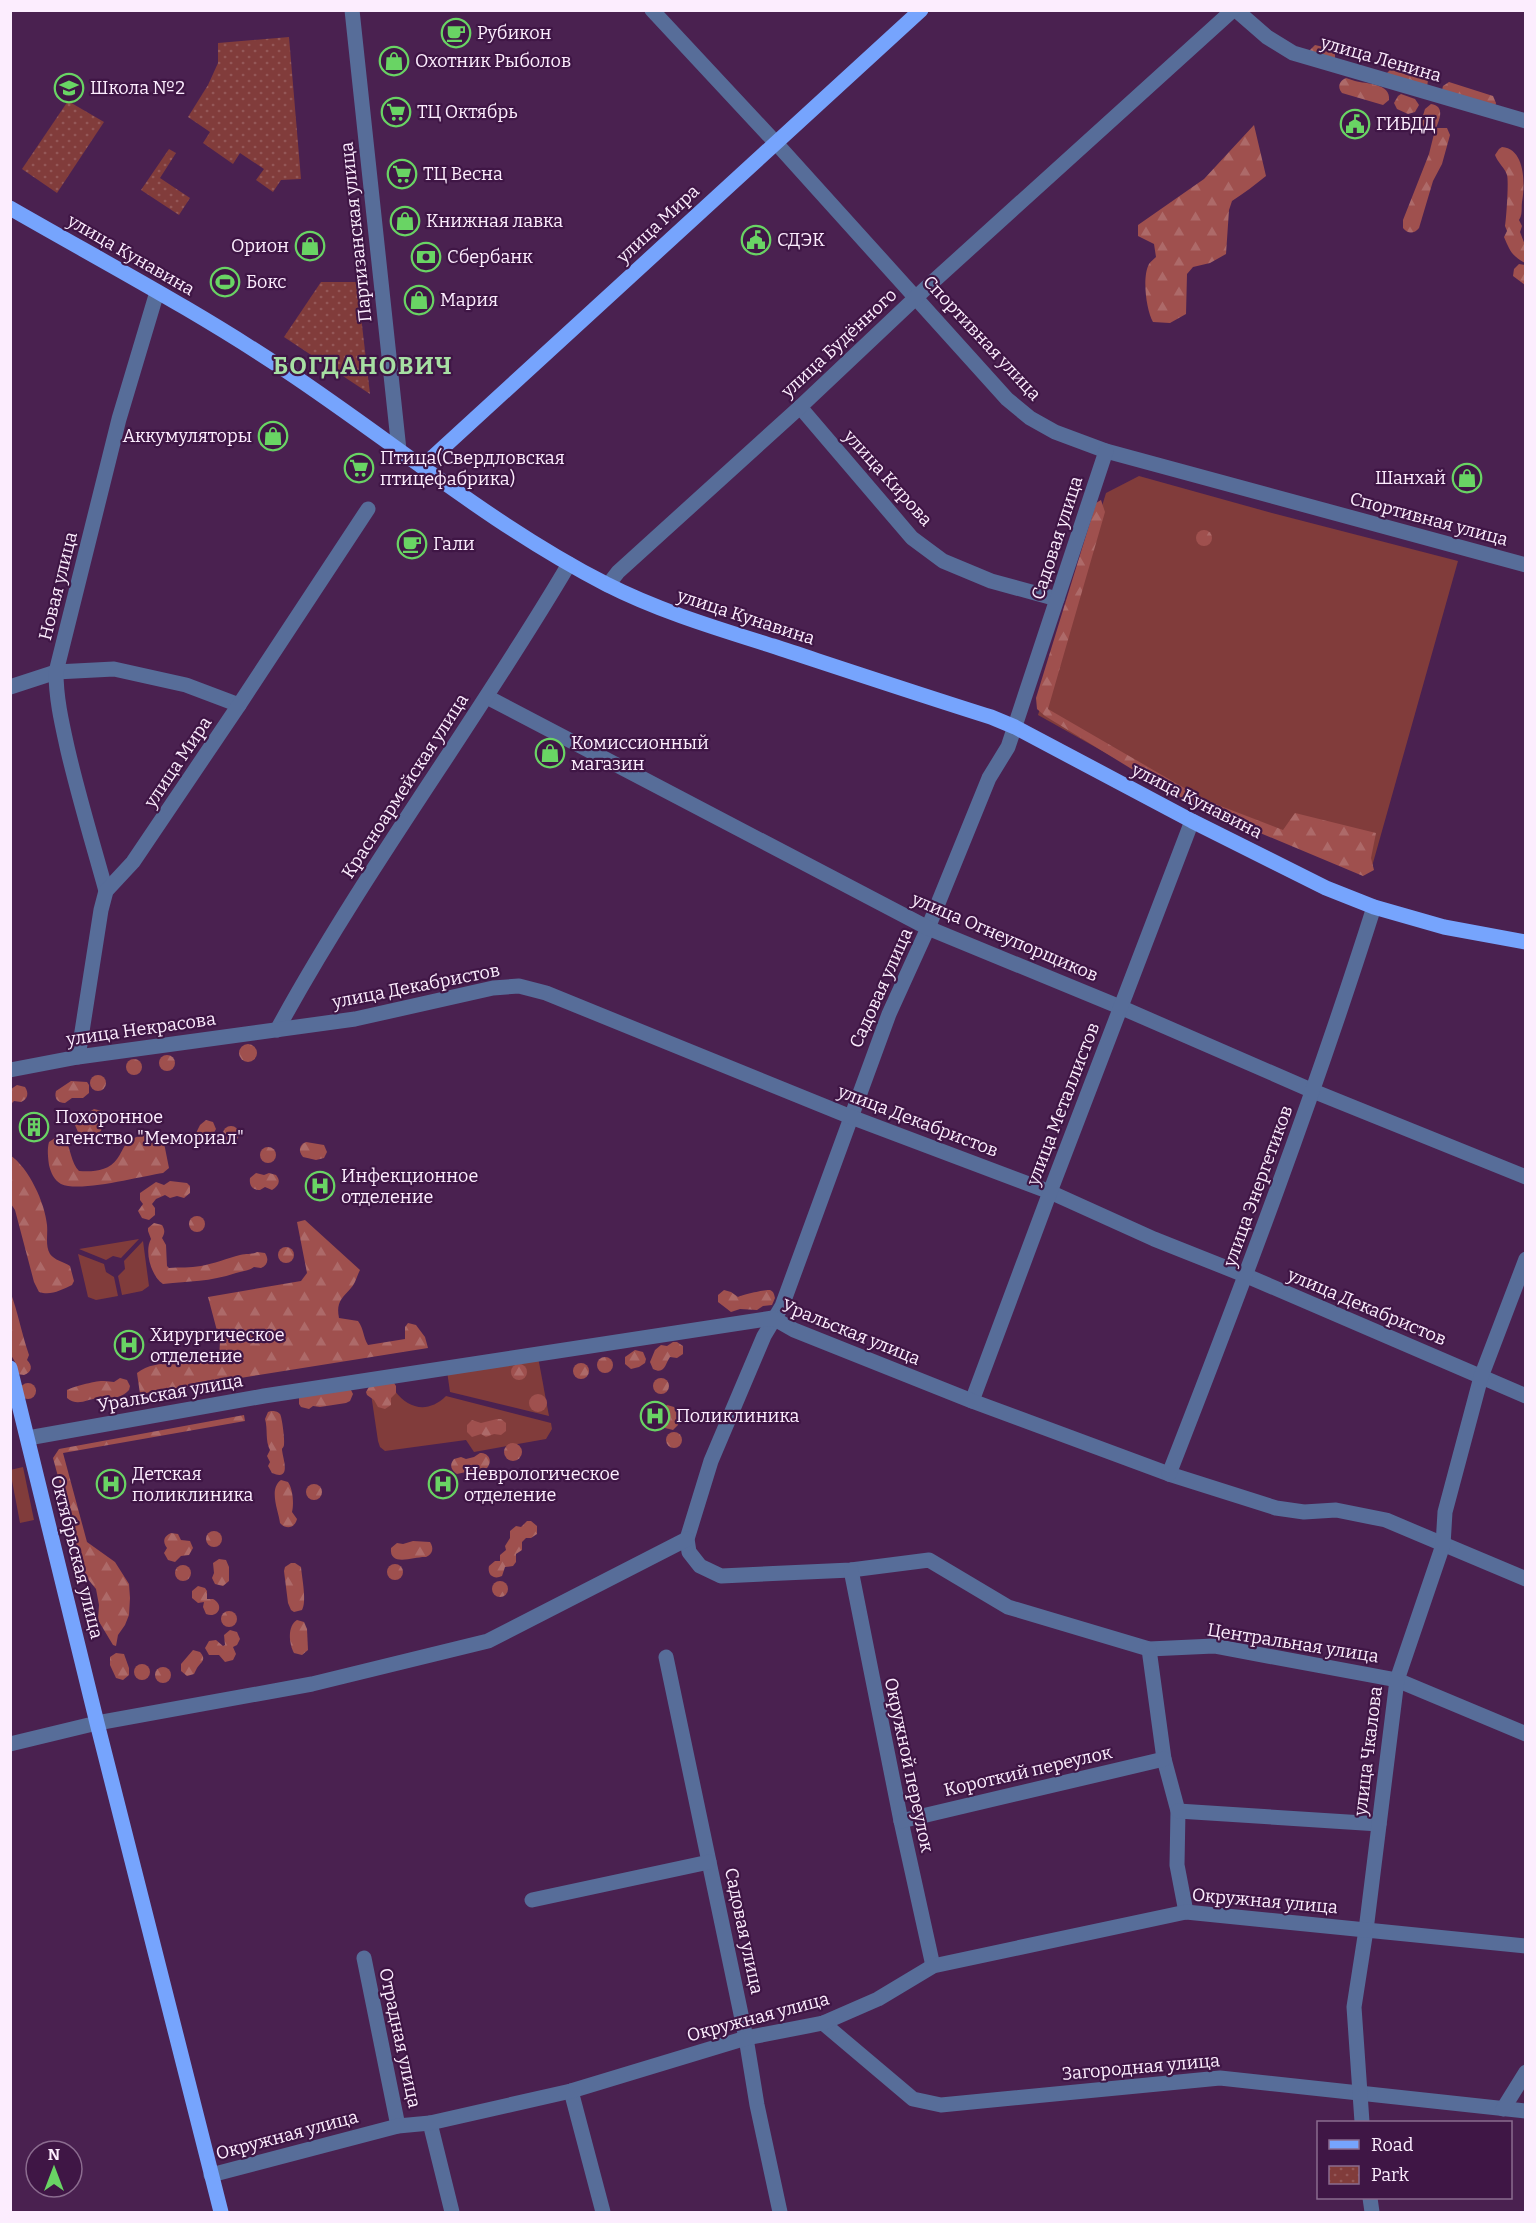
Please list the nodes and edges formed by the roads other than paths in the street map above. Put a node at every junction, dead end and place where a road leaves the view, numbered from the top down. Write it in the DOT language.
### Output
graph roads {
  1 [pos="352,10"];
  2 [pos="652,10"];
  3 [pos="921,10"];
  4 [pos="1235,10"];
  5 [pos="1526,121"];
  6 [pos="776,142"];
  7 [pos="10,208"];
  8 [pos="157,292"];
  9 [pos="916,297"];
  10 [pos="800,407"];
  11 [pos="399,450"];
  12 [pos="1106,451"];
  13 [pos="422,467"];
  14 [pos="368,509"];
  15 [pos="569,564"];
  16 [pos="1526,566"];
  17 [pos="608,585"];
  18 [pos="1057,599"];
  19 [pos="56,672"];
  20 [pos="10,687"];
  21 [pos="487,697"];
  22 [pos="239,705"];
  23 [pos="1015,727"];
  24 [pos="1192,821"];
  25 [pos="106,891"];
  26 [pos="1374,907"];
  27 [pos="928,928"];
  28 [pos="1526,942"];
  29 [pos="1120,1007"];
  30 [pos="277,1030"];
  31 [pos="78,1057"];
  32 [pos="10,1070"];
  33 [pos="1313,1090"];
  34 [pos="851,1117"];
  35 [pos="1526,1177"];
  36 [pos="1050,1192"];
  37 [pos="1526,1259"];
  38 [pos="1247,1276"];
  39 [pos="773,1318"];
  40 [pos="10,1368"];
  41 [pos="1481,1377"];
  42 [pos="1526,1396"];
  43 [pos="972,1401"];
  44 [pos="28,1438"];
  45 [pos="1169,1474"];
  46 [pos="687,1539"];
  47 [pos="1443,1545"];
  48 [pos="850,1570"];
  49 [pos="1526,1580"];
  50 [pos="1149,1649"];
  51 [pos="666,1658"];
  52 [pos="1397,1680"];
  53 [pos="97,1723"];
  54 [pos="1526,1734"];
  55 [pos="10,1744"];
  56 [pos="1164,1759"];
  57 [pos="1178,1811"];
  58 [pos="901,1821"];
  59 [pos="1379,1824"];
  60 [pos="709,1862"];
  61 [pos="532,1900"];
  62 [pos="1186,1912"];
  63 [pos="1366,1930"];
  64 [pos="1526,1946"];
  65 [pos="364,1958"];
  66 [pos="933,1966"];
  67 [pos="823,2023"];
  68 [pos="746,2038"];
  69 [pos="1526,2072"];
  70 [pos="571,2091"];
  71 [pos="1358,2093"];
  72 [pos="1503,2109"];
  73 [pos="1526,2110"];
  74 [pos="1362,2121"];
  75 [pos="430,2123"];
  76 [pos="398,2126"];
  77 [pos="211,2175"];
  78 [pos="221,2212"];
  79 [pos="452,2212"];
  80 [pos="603,2212"];
  81 [pos="780,2212"];
  1 -- 11 [label="street, Партизанская улица"];
  2 -- 6 [label="street, Спортивная улица"];
  3 -- 6 [label="main road, улица Мира"];
  4 -- 5 [label="street, улица Ленина"];
  4 -- 9 [label="street, улица Будённого"];
  6 -- 9 [label="street, Спортивная улица"];
  6 -- 13 [label="main road, улица Мира"];
  7 -- 8 [label="main road, улица Кунавина"];
  8 -- 11 [label="main road, улица Кунавина"];
  8 -- 19 [label="street, Новая улица"];
  9 -- 10 [label="street, улица Будённого"];
  9 -- 12 [label="street, Спортивная улица"];
  10 -- 17 [label="street, улица Будённого"];
  10 -- 18 [label="street, улица Кирова"];
  11 -- 13 [label="main road, улица Кунавина"];
  12 -- 16 [label="street, Спортивная улица"];
  12 -- 18 [label="street, Садовая улица"];
  13 -- 15 [label="main road, улица Кунавина"];
  14 -- 22 [label="street, улица Мира"];
  15 -- 17 [label="main road, улица Кунавина"];
  15 -- 21 [label="street, Красноармейская улица"];
  17 -- 23 [label="main road, улица Кунавина"];
  18 -- 23 [label="street, Садовая улица"];
  19 -- 20 [label="street"];
  19 -- 22 [label="street"];
  19 -- 25 [label="street, Новая улица"];
  21 -- 27 [label="street, улица Огнеупорщиков"];
  21 -- 30 [label="street, Красноармейская улица"];
  22 -- 25 [label="street, улица Мира"];
  23 -- 24 [label="main road, улица Кунавина"];
  23 -- 27 [label="street, Садовая улица"];
  24 -- 26 [label="main road, улица Кунавина"];
  24 -- 29 [label="street, улица Металлистов"];
  25 -- 31 [label="street"];
  26 -- 28 [label="main road, улица Кунавина"];
  26 -- 33 [label="street, улица Энергетиков"];
  27 -- 29 [label="street, улица Огнеупорщиков"];
  27 -- 34 [label="street, Садовая улица"];
  29 -- 33 [label="street, улица Огнеупорщиков"];
  29 -- 36 [label="street, улица Металлистов"];
  30 -- 31 [label="street, улица Некрасова"];
  30 -- 34 [label="street, улица Декабристов"];
  31 -- 32 [label="street, улица Некрасова"];
  33 -- 35 [label="street, улица Огнеупорщиков"];
  33 -- 38 [label="street, улица Энергетиков"];
  34 -- 36 [label="street, улица Декабристов"];
  34 -- 39 [label="street, Садовая улица"];
  36 -- 38 [label="street, улица Декабристов"];
  36 -- 43 [label="street, улица Металлистов"];
  37 -- 41 [label="street, улица Чкалова"];
  38 -- 41 [label="street, улица Декабристов"];
  38 -- 45 [label="street, улица Энергетиков"];
  39 -- 43 [label="street, Уральская улица"];
  39 -- 44 [label="street, Уральская улица"];
  39 -- 46 [label="street, Садовая улица"];
  40 -- 44 [label="main road, Октябрьская улица"];
  41 -- 42 [label="street, улица Декабристов"];
  41 -- 47 [label="street, улица Чкалова"];
  43 -- 45 [label="street, Уральская улица"];
  44 -- 53 [label="main road, Октябрьская улица"];
  45 -- 47 [label="street, Уральская улица"];
  46 -- 48 [label="street, Центральная улица"];
  46 -- 53 [label="street"];
  47 -- 49 [label="street, Уральская улица"];
  47 -- 52 [label="street, улица Чкалова"];
  48 -- 50 [label="street, Центральная улица"];
  48 -- 58 [label="street, Окружной переулок"];
  50 -- 52 [label="street, Центральная улица"];
  50 -- 56 [label="street"];
  51 -- 60 [label="street, Садовая улица"];
  52 -- 54 [label="street, Центральная улица"];
  52 -- 59 [label="street, улица Чкалова"];
  53 -- 55 [label="street"];
  53 -- 77 [label="main road, Октябрьская улица"];
  56 -- 57 [label="street"];
  56 -- 58 [label="street, Короткий переулок"];
  57 -- 59 [label="street"];
  57 -- 62 [label="street"];
  58 -- 66 [label="street, Окружной переулок"];
  59 -- 63 [label="street, улица Чкалова"];
  60 -- 61 [label="street"];
  60 -- 68 [label="street, Садовая улица"];
  62 -- 63 [label="street, Окружная улица"];
  62 -- 66 [label="street, Окружная улица"];
  63 -- 64 [label="street, Окружная улица"];
  63 -- 71 [label="street, улица Чкалова"];
  65 -- 76 [label="street, Отрадная улица"];
  66 -- 67 [label="street, Окружная улица"];
  67 -- 68 [label="street, Окружная улица"];
  67 -- 71 [label="street, Загородная улица"];
  68 -- 70 [label="street, Окружная улица"];
  68 -- 81 [label="street, Садовая улица"];
  69 -- 72 [label="street"];
  70 -- 75 [label="street, Окружная улица"];
  70 -- 80 [label="street"];
  71 -- 72 [label="street, Загородная улица"];
  71 -- 74 [label="street, улица Чкалова"];
  72 -- 73 [label="street, Загородная улица"];
  75 -- 76 [label="street, Окружная улица"];
  75 -- 79 [label="street"];
  76 -- 77 [label="street, Окружная улица"];
  77 -- 78 [label="main road, Октябрьская улица"];
}
